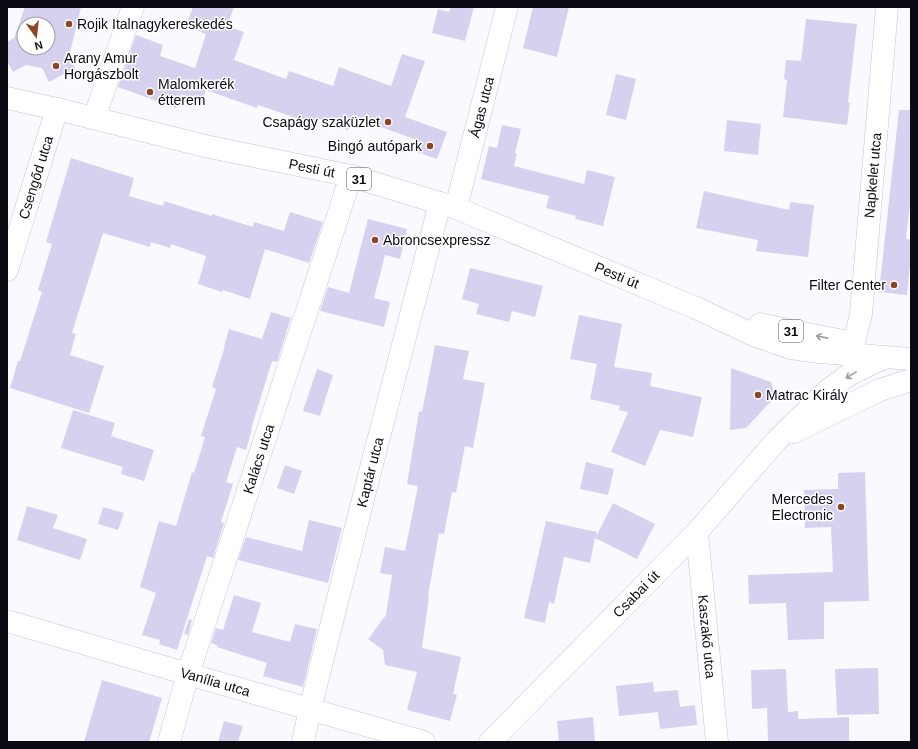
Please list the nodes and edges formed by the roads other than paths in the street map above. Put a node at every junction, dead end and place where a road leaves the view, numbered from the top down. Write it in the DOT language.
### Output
graph roads {
  1 [pos="133,7"];
  2 [pos="506,7"];
  3 [pos="887,7"];
  4 [pos="7,98"];
  5 [pos="57,109"];
  6 [pos="94,118"];
  7 [pos="351,176"];
  8 [pos="448,206"];
  9 [pos="7,270"];
  10 [pos="696,308"];
  11 [pos="854,343"];
  12 [pos="819,352"];
  13 [pos="886,357"];
  14 [pos="911,359"];
  15 [pos="911,380"];
  16 [pos="827,391"];
  17 [pos="776,441"];
  18 [pos="697,532"];
  19 [pos="7,621"];
  20 [pos="188,674"];
  21 [pos="310,709"];
  22 [pos="169,742"];
  23 [pos="303,742"];
  24 [pos="424,742"];
  25 [pos="490,742"];
  26 [pos="717,742"];
  1 -- 6 [label="street"];
  2 -- 8 [label="street, Ágas utca"];
  3 -- 11 [label="street, Napkelet utca"];
  4 -- 5 [label="street, Pesti út / 31"];
  5 -- 6 [label="street, Pesti út / 31"];
  5 -- 9 [label="street, Csengőd utca"];
  6 -- 7 [label="street, Pesti út / 31"];
  7 -- 8 [label="street, Pesti út / 31"];
  7 -- 20 [label="street, Kalács utca"];
  8 -- 10 [label="street, Pesti út / 31"];
  8 -- 21 [label="street, Kaptár utca"];
  11 -- 10 [label="street, Pesti út / 31, one-way"];
  10 -- 12 [label="street, Pesti út / 31"];
  11 -- 13 [label="street, Pesti út / 31"];
  12 -- 13 [label="street, Pesti út / 31"];
  12 -- 16 [label="street"];
  13 -- 14 [label="street, Pesti út / 31"];
  13 -- 16 [label="street, Csabai út, one-way"];
  15 -- 17 [label="street, Csabai út"];
  16 -- 17 [label="street, Csabai út"];
  17 -- 18 [label="street, Csabai út"];
  18 -- 25 [label="street, Csabai út"];
  18 -- 26 [label="street, Kaszakő utca"];
  19 -- 20 [label="street, Vanília utca"];
  20 -- 21 [label="street, Vanília utca"];
  20 -- 22 [label="street, Kalács utca"];
  21 -- 23 [label="street, Kaptár utca"];
  21 -- 24 [label="street, Vanília utca"];
}
